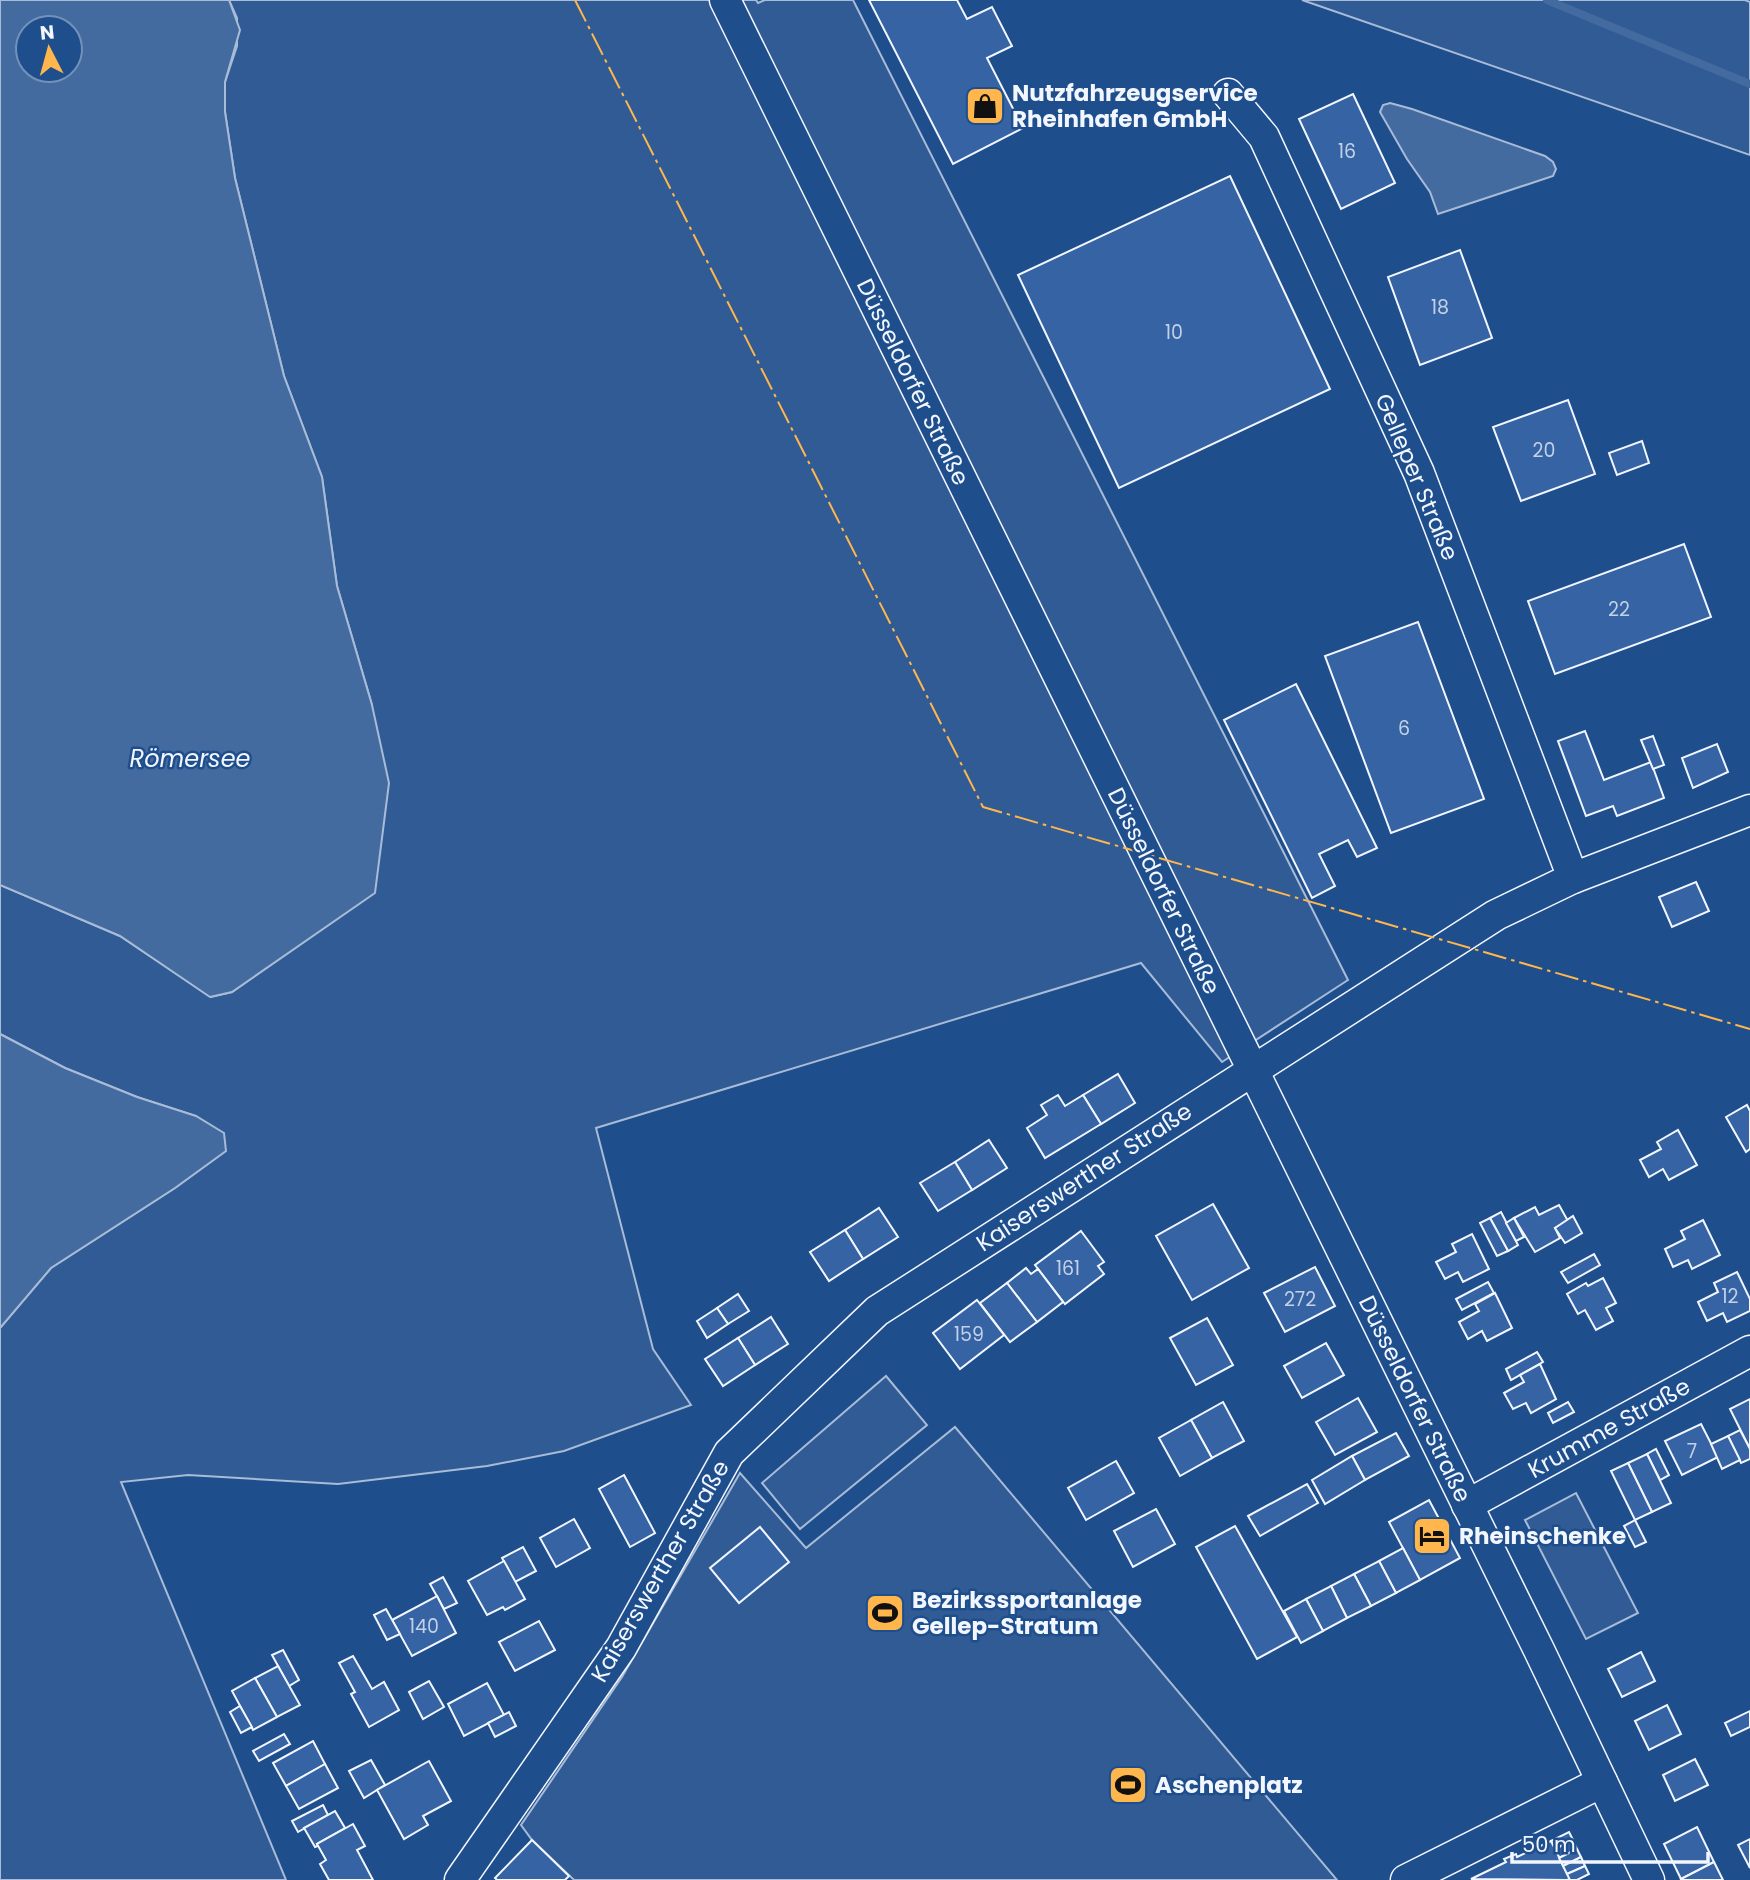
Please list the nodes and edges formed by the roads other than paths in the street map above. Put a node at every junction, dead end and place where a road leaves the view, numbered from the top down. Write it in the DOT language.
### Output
graph roads {
  1 [pos="725,0"];
  2 [pos="1228,94"];
  3 [pos="1750,810"];
  4 [pos="1573,877"];
  5 [pos="1252,1068"];
  6 [pos="1750,1351"];
  7 [pos="1467,1505"];
  8 [pos="1602,1782"];
  9 [pos="460,1880"];
  10 [pos="1406,1880"];
  11 [pos="1649,1880"];
  1 -- 5 [label="street, Düsseldorfer Straße"];
  2 -- 4 [label="street, Gelleper Straße"];
  3 -- 4 [label="street"];
  4 -- 5 [label="street"];
  5 -- 7 [label="street, Düsseldorfer Straße"];
  5 -- 9 [label="street, Kaiserswerther Straße"];
  6 -- 7 [label="street, Krumme Straße"];
  7 -- 8 [label="street, Düsseldorfer Straße"];
  8 -- 10 [label="street"];
  8 -- 11 [label="street, Düsseldorfer Straße"];
}
